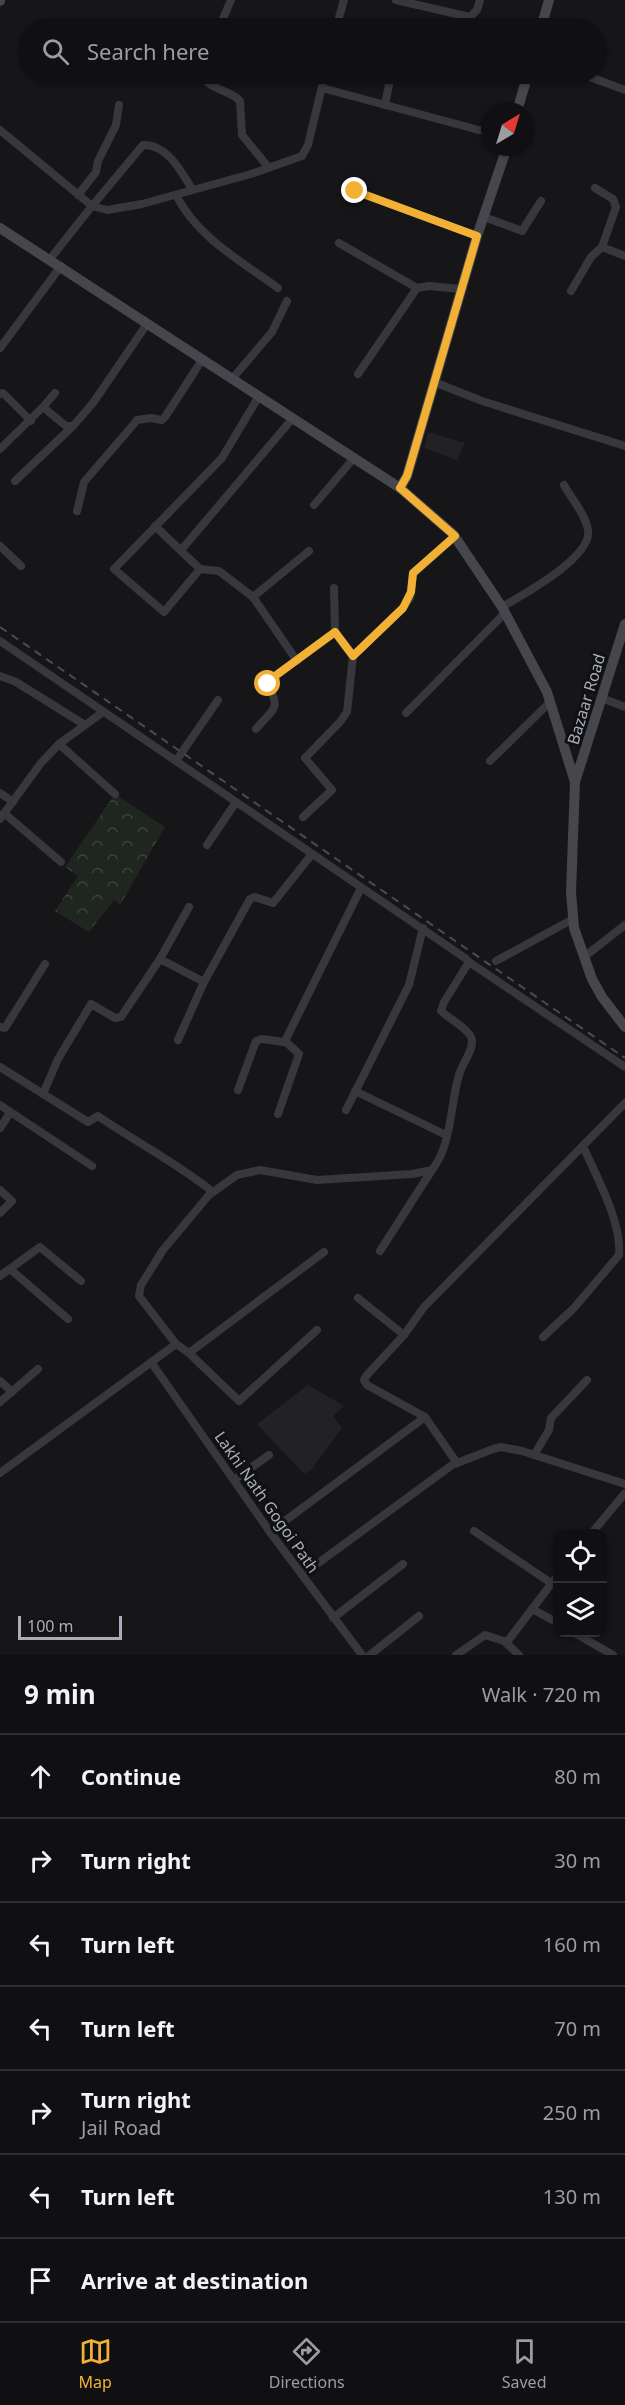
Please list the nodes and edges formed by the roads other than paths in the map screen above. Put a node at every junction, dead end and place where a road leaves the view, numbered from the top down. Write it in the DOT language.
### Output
graph roads {
  1 [pos="231,0"];
  2 [pos="344,0"];
  3 [pos="396,0"];
  4 [pos="480,0"];
  5 [pos="549,0"];
  6 [pos="223,18"];
  7 [pos="339,18"];
  8 [pos="544,18"];
  9 [pos="607,83"];
  10 [pos="209,84"];
  11 [pos="323,84"];
  12 [pos="389,84"];
  13 [pos="525,84"];
  14 [pos="322,88"];
  15 [pos="625,90"];
  16 [pos="520,102"];
  17 [pos="119,105"];
  18 [pos="385,105"];
  19 [pos="0,130"];
  20 [pos="481,131"];
  21 [pos="504,156"];
  22 [pos="265,169"];
  23 [pos="595,188"];
  24 [pos="192,189"];
  25 [pos="355,191"];
  26 [pos="78,195"];
  27 [pos="176,195"];
  28 [pos="541,201"];
  29 [pos="92,206"];
  30 [pos="484,217"];
  31 [pos="0,228"];
  32 [pos="477,236"];
  33 [pos="339,243"];
  34 [pos="602,247"];
  35 [pos="625,256"];
  36 [pos="50,259"];
  37 [pos="61,266"];
  38 [pos="464,281"];
  39 [pos="278,288"];
  40 [pos="417,288"];
  41 [pos="571,291"];
  42 [pos="287,301"];
  43 [pos="147,324"];
  44 [pos="0,348"];
  45 [pos="202,360"];
  46 [pos="358,374"];
  47 [pos="232,379"];
  48 [pos="434,382"];
  49 [pos="55,393"];
  50 [pos="0,394"];
  51 [pos="258,396"];
  52 [pos="43,407"];
  53 [pos="293,418"];
  54 [pos="31,421"];
  55 [pos="73,426"];
  56 [pos="625,446"];
  57 [pos="0,449"];
  58 [pos="354,458"];
  59 [pos="15,481"];
  60 [pos="564,485"];
  61 [pos="400,488"];
  62 [pos="314,505"];
  63 [pos="77,511"];
  64 [pos="154,526"];
  65 [pos="455,536"];
  66 [pos="0,546"];
  67 [pos="182,549"];
  68 [pos="309,551"];
  69 [pos="21,566"];
  70 [pos="200,569"];
  71 [pos="334,588"];
  72 [pos="253,597"];
  73 [pos="503,610"];
  74 [pos="625,624"];
  75 [pos="335,632"];
  76 [pos="0,641"];
  77 [pos="353,656"];
  78 [pos="297,661"];
  79 [pos="0,676"];
  80 [pos="602,698"];
  81 [pos="218,700"];
  82 [pos="550,702"];
  83 [pos="625,707"];
  84 [pos="103,711"];
  85 [pos="406,713"];
  86 [pos="85,725"];
  87 [pos="256,729"];
  88 [pos="59,744"];
  89 [pos="176,761"];
  90 [pos="490,761"];
  91 [pos="575,782"];
  92 [pos="0,793"];
  93 [pos="115,794"];
  94 [pos="13,802"];
  95 [pos="236,802"];
  96 [pos="2,816"];
  97 [pos="303,817"];
  98 [pos="207,845"];
  99 [pos="312,854"];
  100 [pos="61,862"];
  101 [pos="362,888"];
  102 [pos="189,907"];
  103 [pos="573,919"];
  104 [pos="625,925"];
  105 [pos="423,928"];
  106 [pos="584,957"];
  107 [pos="160,959"];
  108 [pos="496,961"];
  109 [pos="469,962"];
  110 [pos="45,964"];
  111 [pos="204,982"];
  112 [pos="0,1027"];
  113 [pos="625,1028"];
  114 [pos="178,1040"];
  115 [pos="284,1042"];
  116 [pos="0,1067"];
  117 [pos="625,1067"];
  118 [pos="238,1090"];
  119 [pos="355,1091"];
  120 [pos="43,1094"];
  121 [pos="625,1103"];
  122 [pos="0,1105"];
  123 [pos="346,1110"];
  124 [pos="10,1113"];
  125 [pos="278,1114"];
  126 [pos="0,1128"];
  127 [pos="446,1135"];
  128 [pos="583,1146"];
  129 [pos="92,1166"];
  130 [pos="432,1170"];
  131 [pos="0,1190"];
  132 [pos="213,1192"];
  133 [pos="0,1213"];
  134 [pos="380,1251"];
  135 [pos="324,1252"];
  136 [pos="10,1269"];
  137 [pos="0,1276"];
  138 [pos="81,1281"];
  139 [pos="358,1298"];
  140 [pos="68,1319"];
  141 [pos="317,1330"];
  142 [pos="404,1335"];
  143 [pos="543,1337"];
  144 [pos="176,1344"];
  145 [pos="189,1353"];
  146 [pos="152,1362"];
  147 [pos="38,1369"];
  148 [pos="587,1380"];
  149 [pos="0,1382"];
  150 [pos="12,1392"];
  151 [pos="0,1402"];
  152 [pos="424,1417"];
  153 [pos="269,1455"];
  154 [pos="534,1455"];
  155 [pos="457,1463"];
  156 [pos="0,1473"];
  157 [pos="234,1480"];
  158 [pos="625,1484"];
  159 [pos="625,1493"];
  160 [pos="594,1529"];
  161 [pos="474,1531"];
  162 [pos="270,1532"];
  163 [pos="403,1564"];
  164 [pos="302,1575"];
  165 [pos="553,1581"];
  166 [pos="551,1583"];
  167 [pos="532,1609"];
  168 [pos="419,1616"];
  169 [pos="333,1618"];
  170 [pos="553,1620"];
  171 [pos="582,1637"];
  172 [pos="505,1642"];
  173 [pos="362,1655"];
  174 [pos="370,1655"];
  175 [pos="456,1655"];
  176 [pos="519,1655"];
  177 [pos="613,1655"];
  1 -- 6 [label="street"];
  2 -- 7 [label="street"];
  3 -- 4 [label="street"];
  5 -- 8 [label="main road"];
  9 -- 15 [label="street"];
  10 -- 22 [label="street"];
  11 -- 14 [label="street"];
  12 -- 18 [label="street"];
  13 -- 16 [label="main road"];
  14 -- 18 [label="street"];
  14 -- 22 [label="street"];
  17 -- 26 [label="street"];
  18 -- 20 [label="street"];
  19 -- 26 [label="street"];
  21 -- 30 [label="main road"];
  22 -- 24 [label="street"];
  23 -- 34 [label="street"];
  24 -- 27 [label="street"];
  24 -- 29 [label="street"];
  25 -- 32 [label="street"];
  26 -- 29 [label="street"];
  27 -- 29 [label="street"];
  27 -- 39 [label="street"];
  28 -- 30 [label="street"];
  29 -- 36 [label="street"];
  30 -- 32 [label="main road"];
  31 -- 36 [label="main road"];
  32 -- 38 [label="main road"];
  33 -- 40 [label="street"];
  34 -- 35 [label="street"];
  34 -- 41 [label="street"];
  36 -- 37 [label="main road"];
  37 -- 43 [label="main road"];
  37 -- 44 [label="street"];
  38 -- 40 [label="street"];
  38 -- 48 [label="main road"];
  40 -- 46 [label="street"];
  42 -- 47 [label="street"];
  43 -- 45 [label="main road"];
  43 -- 55 [label="street"];
  45 -- 47 [label="main road"];
  45 -- 63 [label="street"];
  47 -- 51 [label="main road"];
  48 -- 56 [label="street"];
  48 -- 61 [label="main road"];
  49 -- 52 [label="street"];
  50 -- 54 [label="street"];
  51 -- 53 [label="main road"];
  51 -- 64 [label="street"];
  52 -- 54 [label="street"];
  52 -- 55 [label="street"];
  53 -- 58 [label="main road"];
  53 -- 67 [label="street"];
  54 -- 57 [label="street"];
  55 -- 59 [label="street"];
  58 -- 61 [label="main road"];
  58 -- 62 [label="street"];
  60 -- 73 [label="street"];
  61 -- 65 [label="main road"];
  64 -- 67 [label="street"];
  64 -- 70 [label="street"];
  65 -- 73 [label="main road"];
  65 -- 77 [label="street"];
  66 -- 69 [label="street"];
  67 -- 70 [label="street"];
  68 -- 72 [label="street"];
  70 -- 72 [label="street"];
  71 -- 75 [label="street"];
  72 -- 78 [label="street"];
  73 -- 82 [label="main road"];
  73 -- 85 [label="street"];
  74 -- 80 [label="main road, Bazaar Road"];
  75 -- 77 [label="street"];
  75 -- 78 [label="street"];
  76 -- 84 [label="street"];
  77 -- 97 [label="street"];
  78 -- 87 [label="street"];
  79 -- 86 [label="street"];
  80 -- 83 [label="street"];
  80 -- 91 [label="main road, Bazaar Road"];
  81 -- 89 [label="street"];
  82 -- 90 [label="street"];
  82 -- 91 [label="main road"];
  84 -- 86 [label="street"];
  84 -- 89 [label="street"];
  86 -- 88 [label="street"];
  88 -- 93 [label="street"];
  88 -- 94 [label="street"];
  89 -- 95 [label="street"];
  91 -- 103 [label="main road"];
  92 -- 94 [label="street"];
  94 -- 96 [label="street"];
  95 -- 98 [label="street"];
  95 -- 99 [label="street"];
  96 -- 100 [label="street"];
  99 -- 101 [label="street"];
  99 -- 111 [label="street"];
  101 -- 105 [label="street"];
  101 -- 115 [label="street"];
  102 -- 107 [label="street"];
  103 -- 106 [label="main road"];
  103 -- 108 [label="street"];
  104 -- 106 [label="street"];
  105 -- 109 [label="street"];
  105 -- 119 [label="street"];
  106 -- 113 [label="main road"];
  107 -- 111 [label="street"];
  107 -- 120 [label="street"];
  109 -- 117 [label="street"];
  109 -- 127 [label="street"];
  110 -- 112 [label="street"];
  111 -- 114 [label="street"];
  115 -- 118 [label="street"];
  115 -- 125 [label="street"];
  116 -- 120 [label="street"];
  119 -- 123 [label="street"];
  119 -- 127 [label="street"];
  120 -- 132 [label="street"];
  121 -- 128 [label="street"];
  122 -- 124 [label="street"];
  124 -- 126 [label="street"];
  124 -- 129 [label="street"];
  127 -- 130 [label="street"];
  128 -- 142 [label="street"];
  128 -- 143 [label="street"];
  130 -- 132 [label="street"];
  130 -- 134 [label="street"];
  131 -- 133 [label="street"];
  132 -- 144 [label="street"];
  135 -- 145 [label="street"];
  136 -- 137 [label="street"];
  136 -- 138 [label="street"];
  136 -- 140 [label="street"];
  139 -- 142 [label="street"];
  141 -- 145 [label="street"];
  142 -- 152 [label="street"];
  144 -- 145 [label="street"];
  144 -- 146 [label="street"];
  146 -- 156 [label="street"];
  146 -- 157 [label="street, Lakhi Nath Gogoi Path"];
  147 -- 150 [label="street"];
  148 -- 154 [label="street"];
  149 -- 150 [label="street"];
  150 -- 151 [label="street"];
  152 -- 155 [label="street"];
  152 -- 162 [label="street"];
  153 -- 157 [label="street"];
  154 -- 155 [label="street"];
  154 -- 158 [label="street"];
  155 -- 164 [label="street"];
  157 -- 162 [label="street, Lakhi Nath Gogoi Path"];
  159 -- 160 [label="street"];
  161 -- 166 [label="street"];
  162 -- 164 [label="street, Lakhi Nath Gogoi Path"];
  163 -- 169 [label="street"];
  164 -- 169 [label="street, Lakhi Nath Gogoi Path"];
  165 -- 166 [label="street"];
  166 -- 167 [label="street"];
  167 -- 170 [label="street"];
  167 -- 172 [label="street"];
  168 -- 174 [label="street"];
  169 -- 173 [label="street, Lakhi Nath Gogoi Path"];
  171 -- 177 [label="street"];
  172 -- 175 [label="street"];
  172 -- 176 [label="street"];
}
